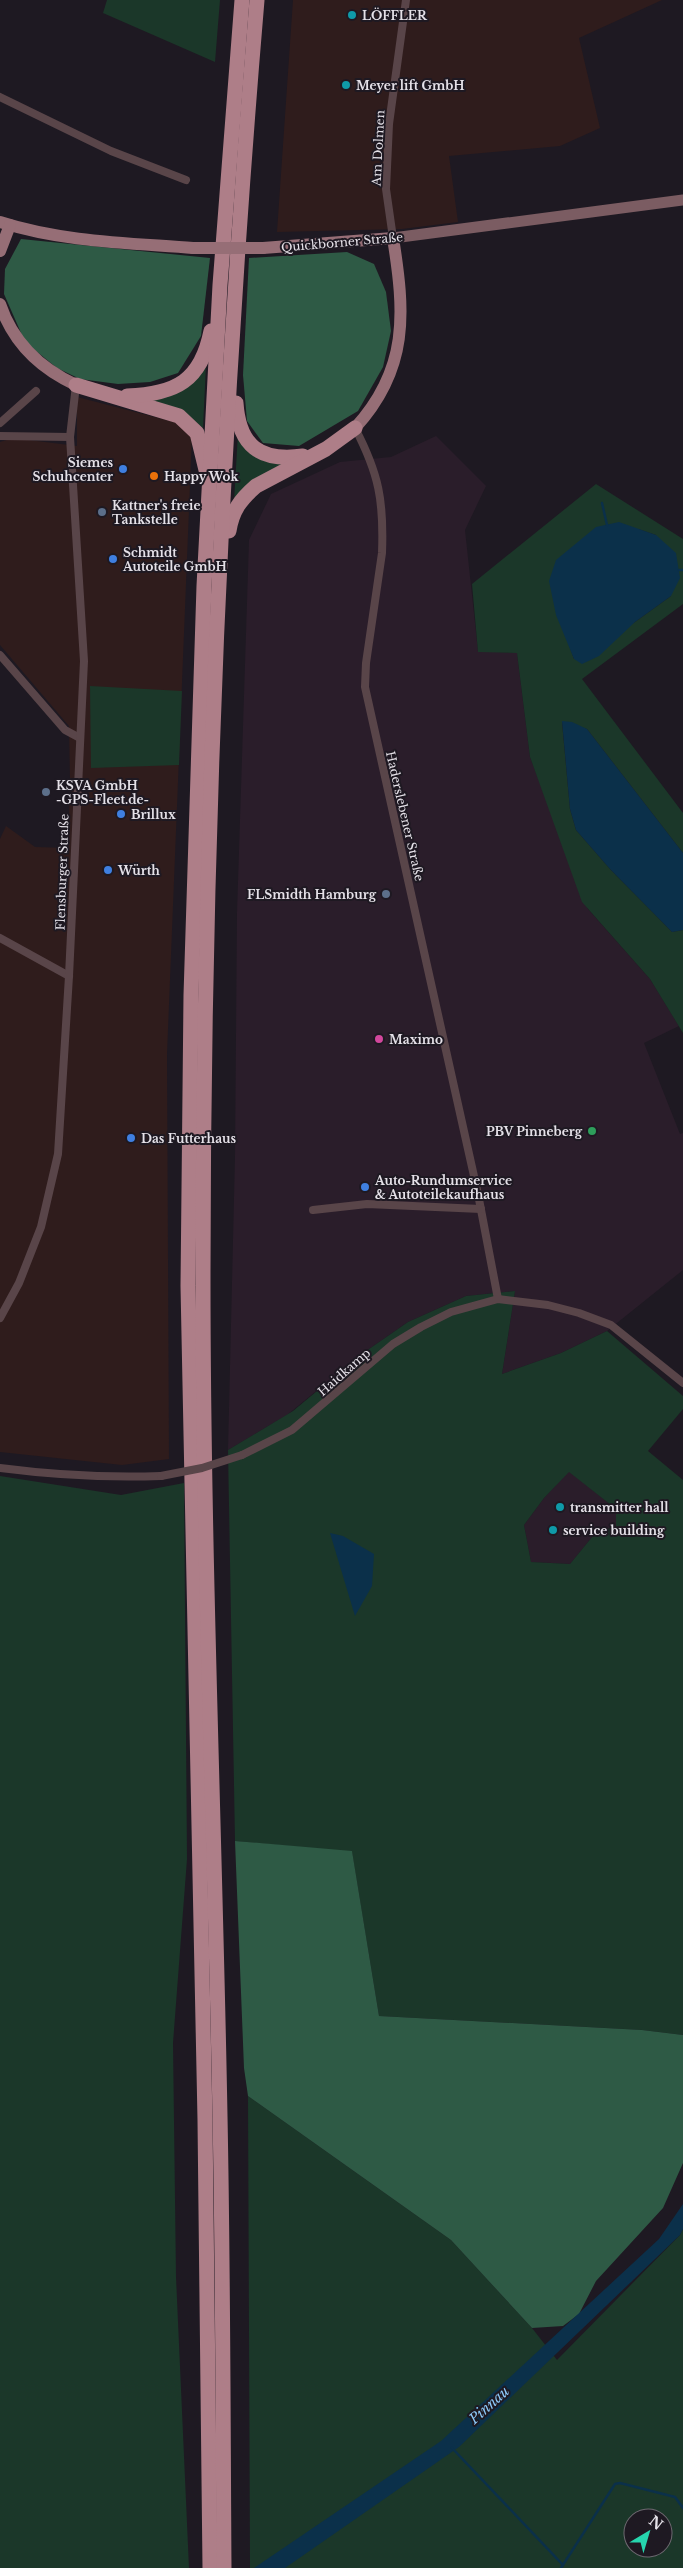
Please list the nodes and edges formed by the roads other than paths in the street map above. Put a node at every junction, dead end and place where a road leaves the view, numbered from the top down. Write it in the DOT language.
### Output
graph roads {
  1 [pos="242,0"];
  2 [pos="257,0"];
  3 [pos="406,0"];
  4 [pos="0,97"];
  5 [pos="186,180"];
  6 [pos="683,200"];
  7 [pos="5,224"];
  8 [pos="393,238"];
  9 [pos="0,250"];
  10 [pos="220,285"];
  11 [pos="0,304"];
  12 [pos="231,351"];
  13 [pos="76,385"];
  14 [pos="36,391"];
  15 [pos="116,396"];
  16 [pos="0,423"];
  17 [pos="355,428"];
  18 [pos="0,436"];
  19 [pos="70,437"];
  20 [pos="315,454"];
  21 [pos="210,483"];
  22 [pos="218,590"];
  23 [pos="0,655"];
  24 [pos="78,737"];
  25 [pos="0,938"];
  26 [pos="69,976"];
  27 [pos="481,1209"];
  28 [pos="313,1210"];
  29 [pos="498,1299"];
  30 [pos="0,1318"];
  31 [pos="683,1384"];
  32 [pos="0,1468"];
  33 [pos="210,2568"];
  34 [pos="224,2568"];
  1 -- 10 [label="highway"];
  2 -- 12 [label="highway"];
  3 -- 8 [label="street, Am Dolmen"];
  4 -- 5 [label="street"];
  6 -- 8 [label="main road, Quickborner Straße"];
  7 -- 8 [label="main road, Quickborner Straße, bridge"];
  7 -- 9 [label="main road"];
  8 -- 17 [label="main road"];
  10 -- 15 [label="highway"];
  10 -- 21 [label="highway"];
  11 -- 13 [label="main road"];
  12 -- 20 [label="highway"];
  12 -- 22 [label="highway"];
  13 -- 15 [label="highway"];
  13 -- 19 [label="street, Flensburger Straße"];
  14 -- 16 [label="street"];
  15 -- 21 [label="highway"];
  17 -- 20 [label="highway"];
  17 -- 27 [label="street, Haderslebener Straße"];
  18 -- 19 [label="street"];
  19 -- 24 [label="street, Flensburger Straße"];
  20 -- 22 [label="highway"];
  21 -- 33 [label="highway"];
  22 -- 34 [label="highway"];
  23 -- 24 [label="street"];
  24 -- 26 [label="street, Flensburger Straße"];
  25 -- 26 [label="street"];
  26 -- 30 [label="street, Flensburger Straße"];
  27 -- 28 [label="street"];
  27 -- 29 [label="street, Haderslebener Straße"];
  29 -- 31 [label="street, Haidkamp"];
  29 -- 32 [label="street, Haidkamp, bridge"];
}
